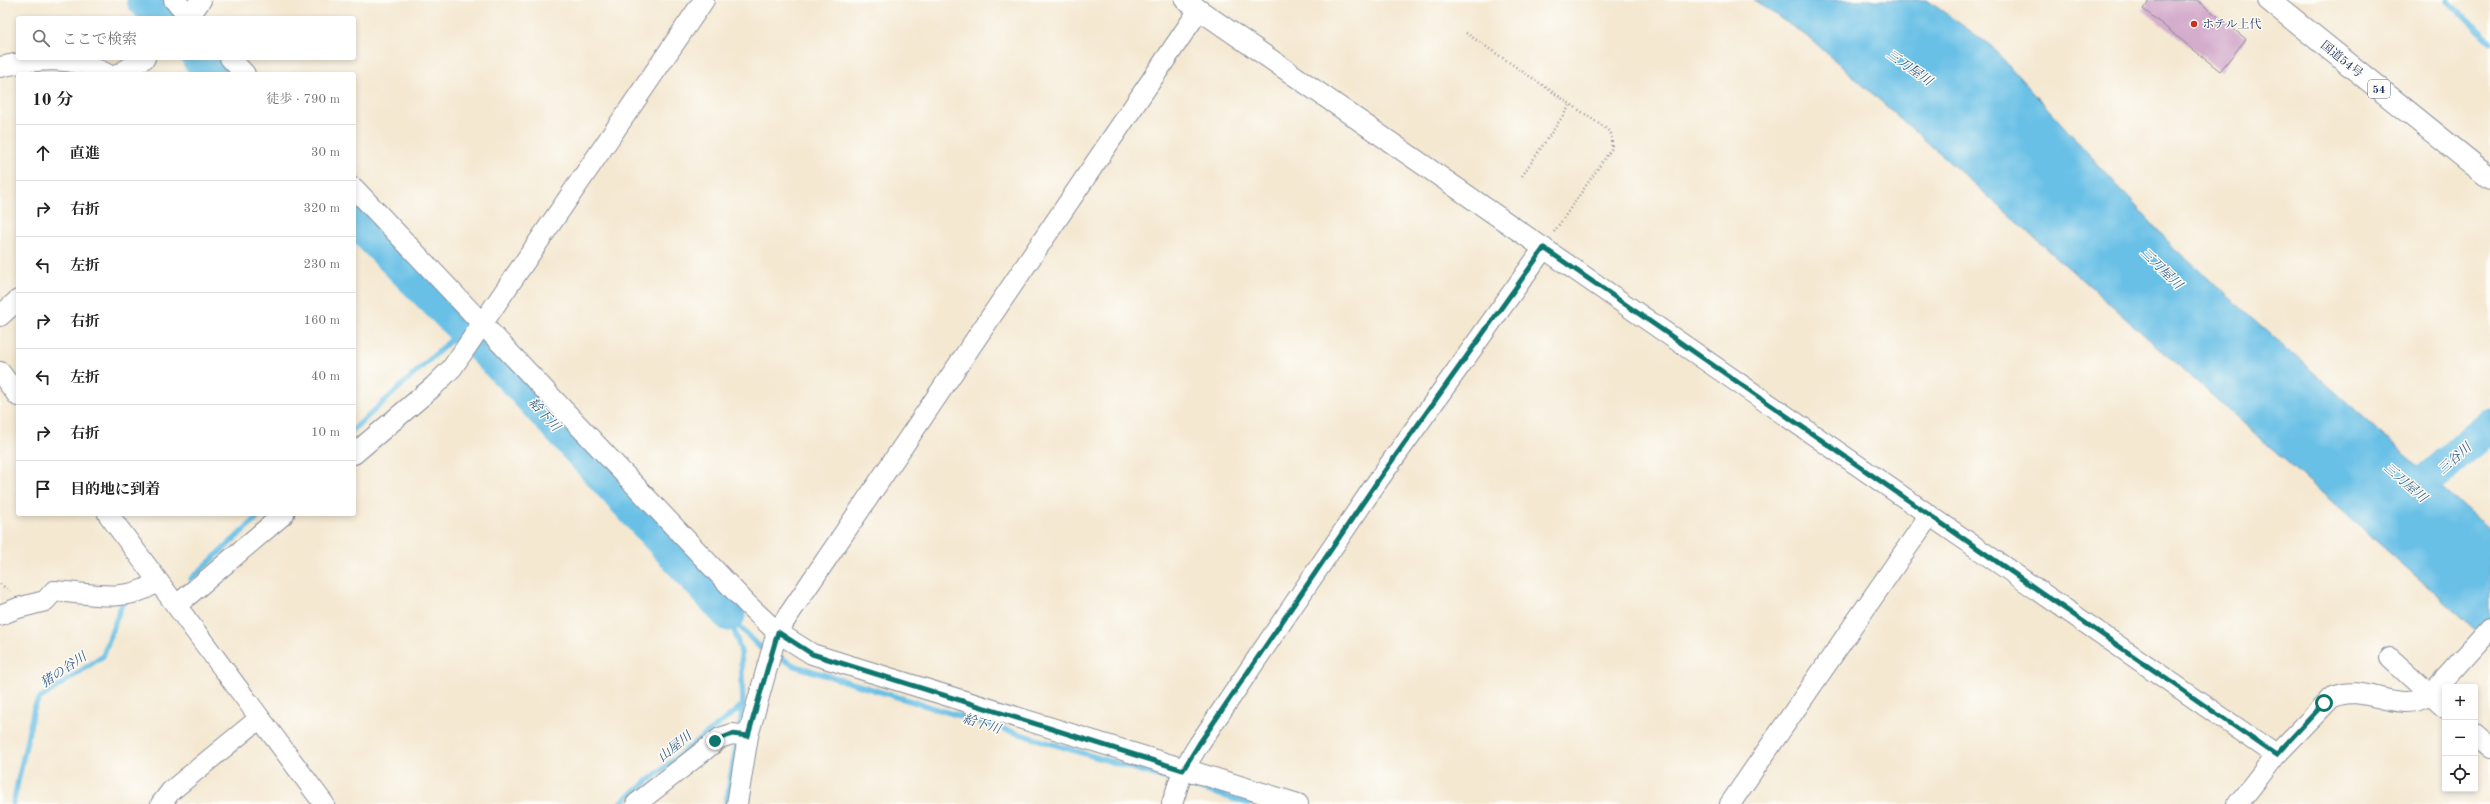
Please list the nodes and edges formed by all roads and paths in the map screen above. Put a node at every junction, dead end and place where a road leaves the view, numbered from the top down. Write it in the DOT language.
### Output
graph roads {
  1 [pos="174,0"];
  2 [pos="704,0"];
  3 [pos="2269,0"];
  4 [pos="1192,5"];
  5 [pos="193,13"];
  6 [pos="1466,33"];
  7 [pos="42,60"];
  8 [pos="42,60"];
  9 [pos="65,60"];
  10 [pos="65,60"];
  11 [pos="142,60"];
  12 [pos="232,60"];
  13 [pos="0,67"];
  14 [pos="102,72"];
  15 [pos="122,72"];
  16 [pos="243,72"];
  17 [pos="1571,104"];
  18 [pos="1522,176"];
  19 [pos="2490,178"];
  20 [pos="356,190"];
  21 [pos="1544,248"];
  22 [pos="16,302"];
  23 [pos="0,316"];
  24 [pos="480,326"];
  25 [pos="0,372"];
  26 [pos="16,393"];
  27 [pos="356,452"];
  28 [pos="110,516"];
  29 [pos="282,516"];
  30 [pos="1929,516"];
  31 [pos="152,585"];
  32 [pos="178,605"];
  33 [pos="0,615"];
  34 [pos="2490,629"];
  35 [pos="776,636"];
  36 [pos="2390,658"];
  37 [pos="2437,698"];
  38 [pos="260,718"];
  39 [pos="741,735"];
  40 [pos="2478,737"];
  41 [pos="2490,747"];
  42 [pos="2276,755"];
  43 [pos="1178,785"];
  44 [pos="162,804"];
  45 [pos="324,804"];
  46 [pos="636,804"];
  47 [pos="737,804"];
  48 [pos="1298,804"];
  49 [pos="1730,804"];
  50 [pos="2238,804"];
  1 -- 5 [label="street"];
  2 -- 24 [label="street"];
  3 -- 19 [label="highway, 国道54号 / 54"];
  4 -- 21 [label="street"];
  4 -- 35 [label="street"];
  6 -- 17 [label="path"];
  7 -- 13 [label="street"];
  8 -- 9 [label="street"];
  10 -- 14 [label="street"];
  11 -- 15 [label="street"];
  12 -- 16 [label="street"];
  17 -- 18 [label="path"];
  17 -- 21 [label="path"];
  20 -- 24 [label="street"];
  21 -- 30 [label="street"];
  21 -- 43 [label="street"];
  22 -- 23 [label="street"];
  24 -- 27 [label="street"];
  24 -- 35 [label="street"];
  25 -- 26 [label="street"];
  28 -- 32 [label="street"];
  29 -- 32 [label="street"];
  30 -- 42 [label="street"];
  30 -- 49 [label="street"];
  31 -- 33 [label="street"];
  32 -- 38 [label="street"];
  34 -- 37 [label="street"];
  35 -- 39 [label="street"];
  35 -- 43 [label="street"];
  36 -- 37 [label="street"];
  37 -- 42 [label="street"];
  38 -- 44 [label="street"];
  38 -- 45 [label="street"];
  39 -- 46 [label="street"];
  39 -- 47 [label="street"];
  40 -- 41 [label="street"];
  42 -- 50 [label="street"];
  43 -- 48 [label="street"];
}
